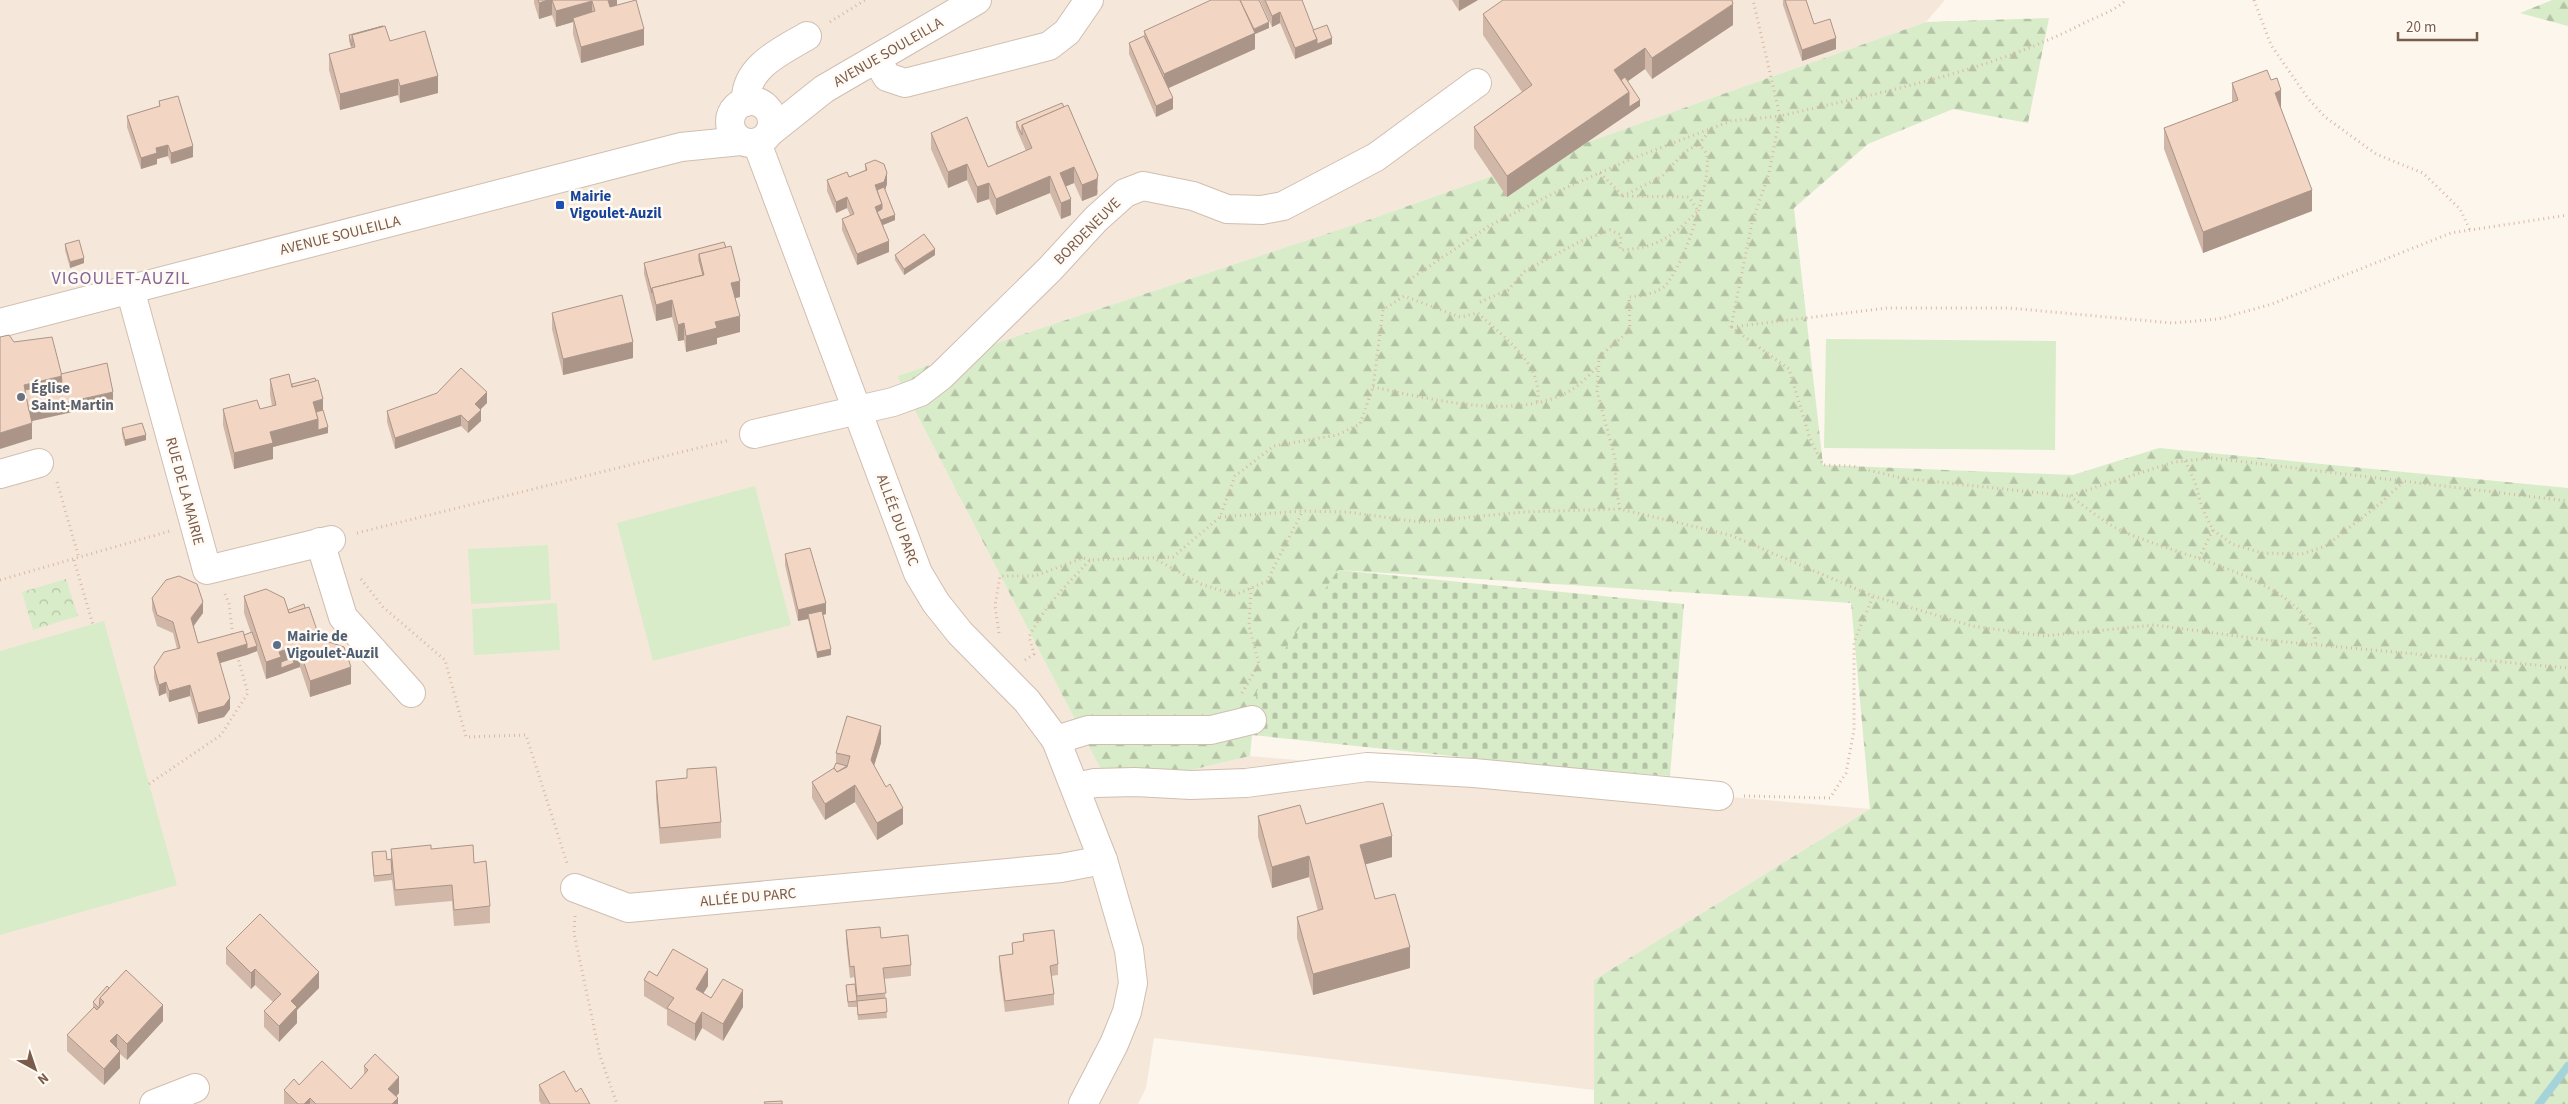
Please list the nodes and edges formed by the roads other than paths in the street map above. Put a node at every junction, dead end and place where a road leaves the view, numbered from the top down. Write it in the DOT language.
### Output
graph roads {
  1 [pos="977,0"];
  2 [pos="1089,0"];
  3 [pos="807,36"];
  4 [pos="876,60"];
  5 [pos="1477,83"];
  6 [pos="824,89"];
  7 [pos="746,106"];
  8 [pos="756,138"];
  9 [pos="681,147"];
  10 [pos="130,289"];
  11 [pos="0,323"];
  12 [pos="857,409"];
  13 [pos="754,434"];
  14 [pos="47,469"];
  15 [pos="0,474"];
  16 [pos="411,692"];
  17 [pos="1252,720"];
  18 [pos="1056,740"];
  19 [pos="1076,787"];
  20 [pos="1719,796"];
  21 [pos="1103,860"];
  22 [pos="575,888"];
  23 [pos="196,1088"];
  24 [pos="154,1104"];
  25 [pos="1083,1104"];
  1 -- 4 [label="street, AVENUE SOULEILLA"];
  2 -- 4 [label="street"];
  3 -- 7 [label="street"];
  4 -- 6 [label="street, AVENUE SOULEILLA"];
  5 -- 12 [label="street, BORDENEUVE"];
  6 -- 7 [label="street, AVENUE SOULEILLA"];
  6 -- 8 [label="street, AVENUE SOULEILLA"];
  7 -- 8 [label="street"];
  7 -- 8 [label="street"];
  7 -- 9 [label="street, AVENUE SOULEILLA"];
  8 -- 9 [label="street, AVENUE SOULEILLA"];
  8 -- 12 [label="street, ALLÉE DU PARC"];
  9 -- 10 [label="street, AVENUE SOULEILLA"];
  10 -- 11 [label="street, AVENUE SOULEILLA"];
  10 -- 16 [label="street, RUE DE LA MAIRIE"];
  12 -- 13 [label="street, BORDENEUVE"];
  12 -- 18 [label="street, ALLÉE DU PARC"];
  14 -- 15 [label="street"];
  17 -- 18 [label="street"];
  18 -- 19 [label="street, ALLÉE DU PARC"];
  19 -- 20 [label="street"];
  19 -- 21 [label="street, ALLÉE DU PARC"];
  21 -- 22 [label="street, ALLÉE DU PARC"];
  21 -- 25 [label="street, ALLÉE DU PARC"];
  23 -- 24 [label="street"];
}
